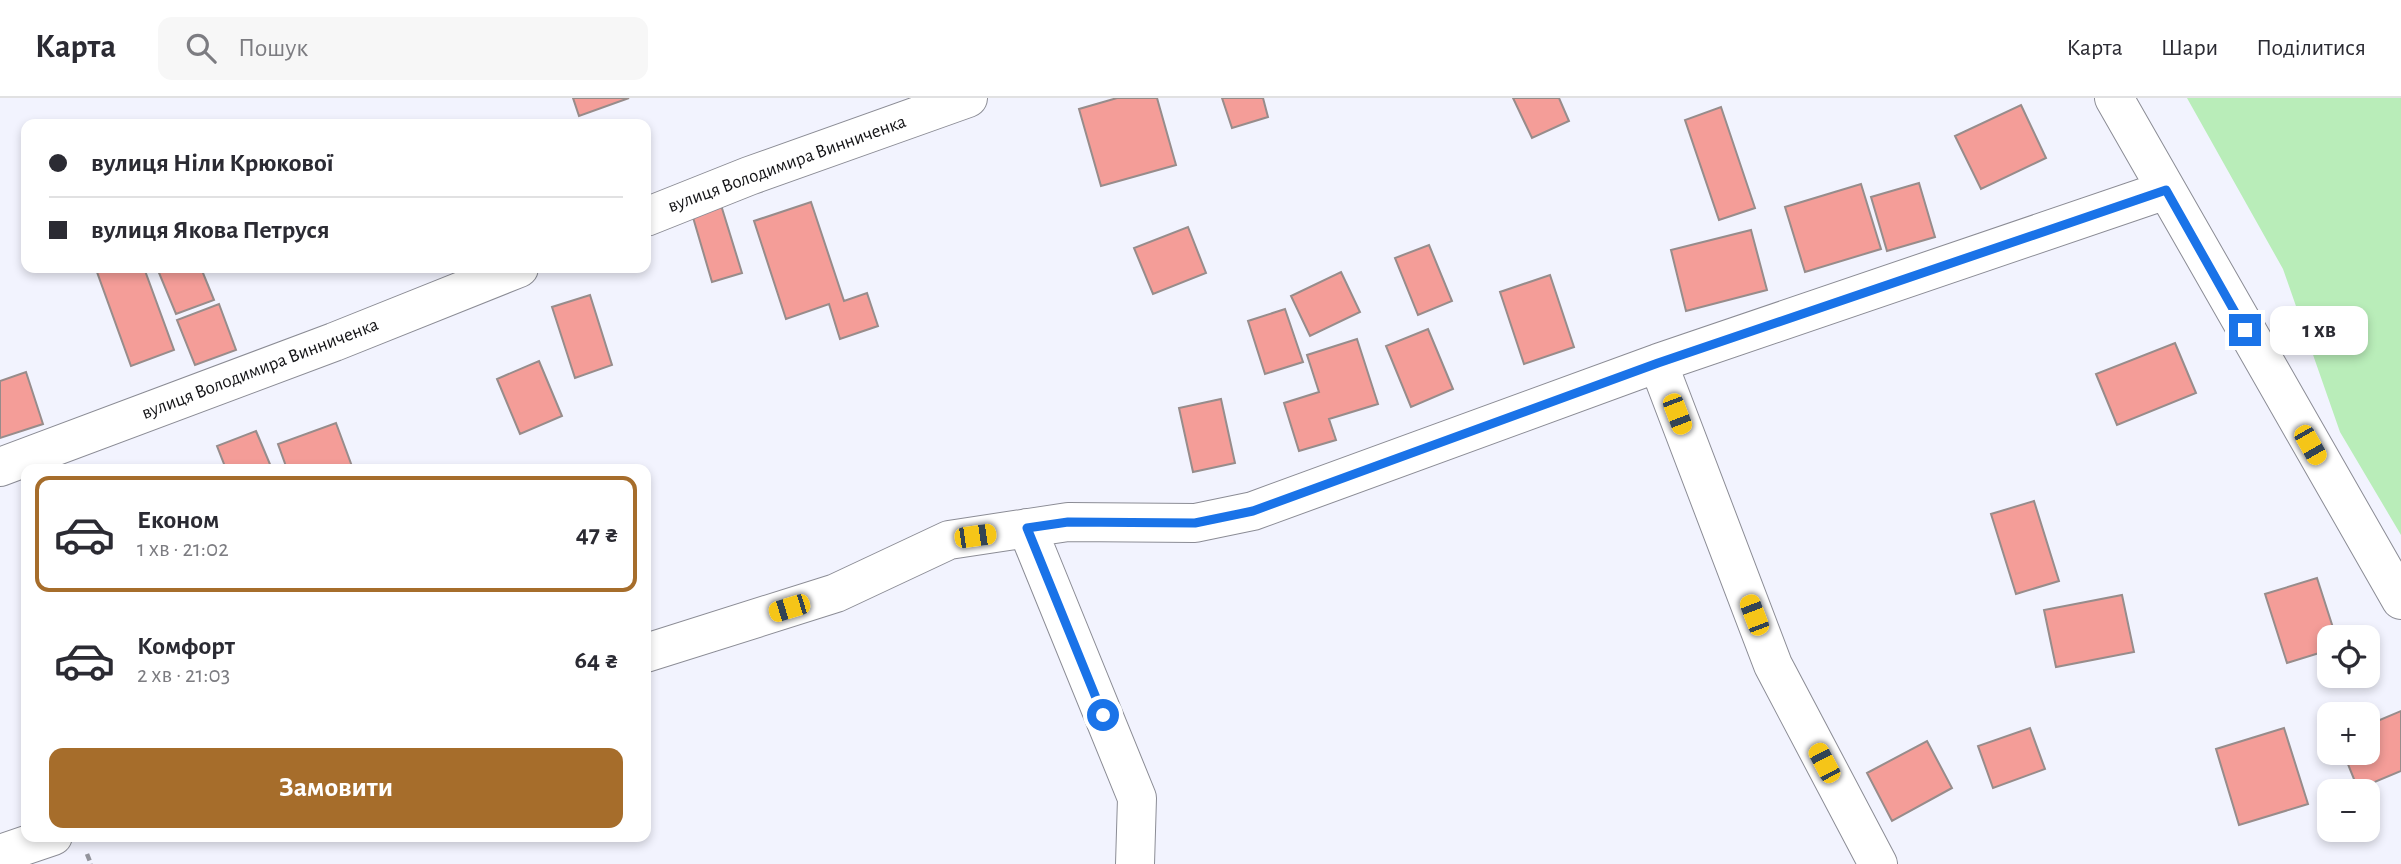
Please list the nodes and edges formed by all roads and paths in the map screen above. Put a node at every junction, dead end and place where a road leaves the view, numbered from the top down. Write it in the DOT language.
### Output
graph roads {
  1 [pos="968,98"];
  2 [pos="2114,98"];
  3 [pos="2166,190"];
  4 [pos="651,215"];
  5 [pos="506,273"];
  6 [pos="1658,363"];
  7 [pos="0,467"];
  8 [pos="1027,528"];
  9 [pos="2401,600"];
  10 [pos="651,651"];
  11 [pos="35,842"];
  12 [pos="0,854"];
  13 [pos="1135,864"];
  14 [pos="1878,864"];
  1 -- 4 [label="street, вулиця Володимира Винниченка"];
  2 -- 3 [label="street"];
  3 -- 6 [label="street"];
  3 -- 9 [label="street"];
  5 -- 7 [label="street, вулиця Володимира Винниченка"];
  6 -- 8 [label="street"];
  6 -- 14 [label="street"];
  8 -- 10 [label="street"];
  8 -- 13 [label="street"];
  11 -- 12 [label="street"];
}
